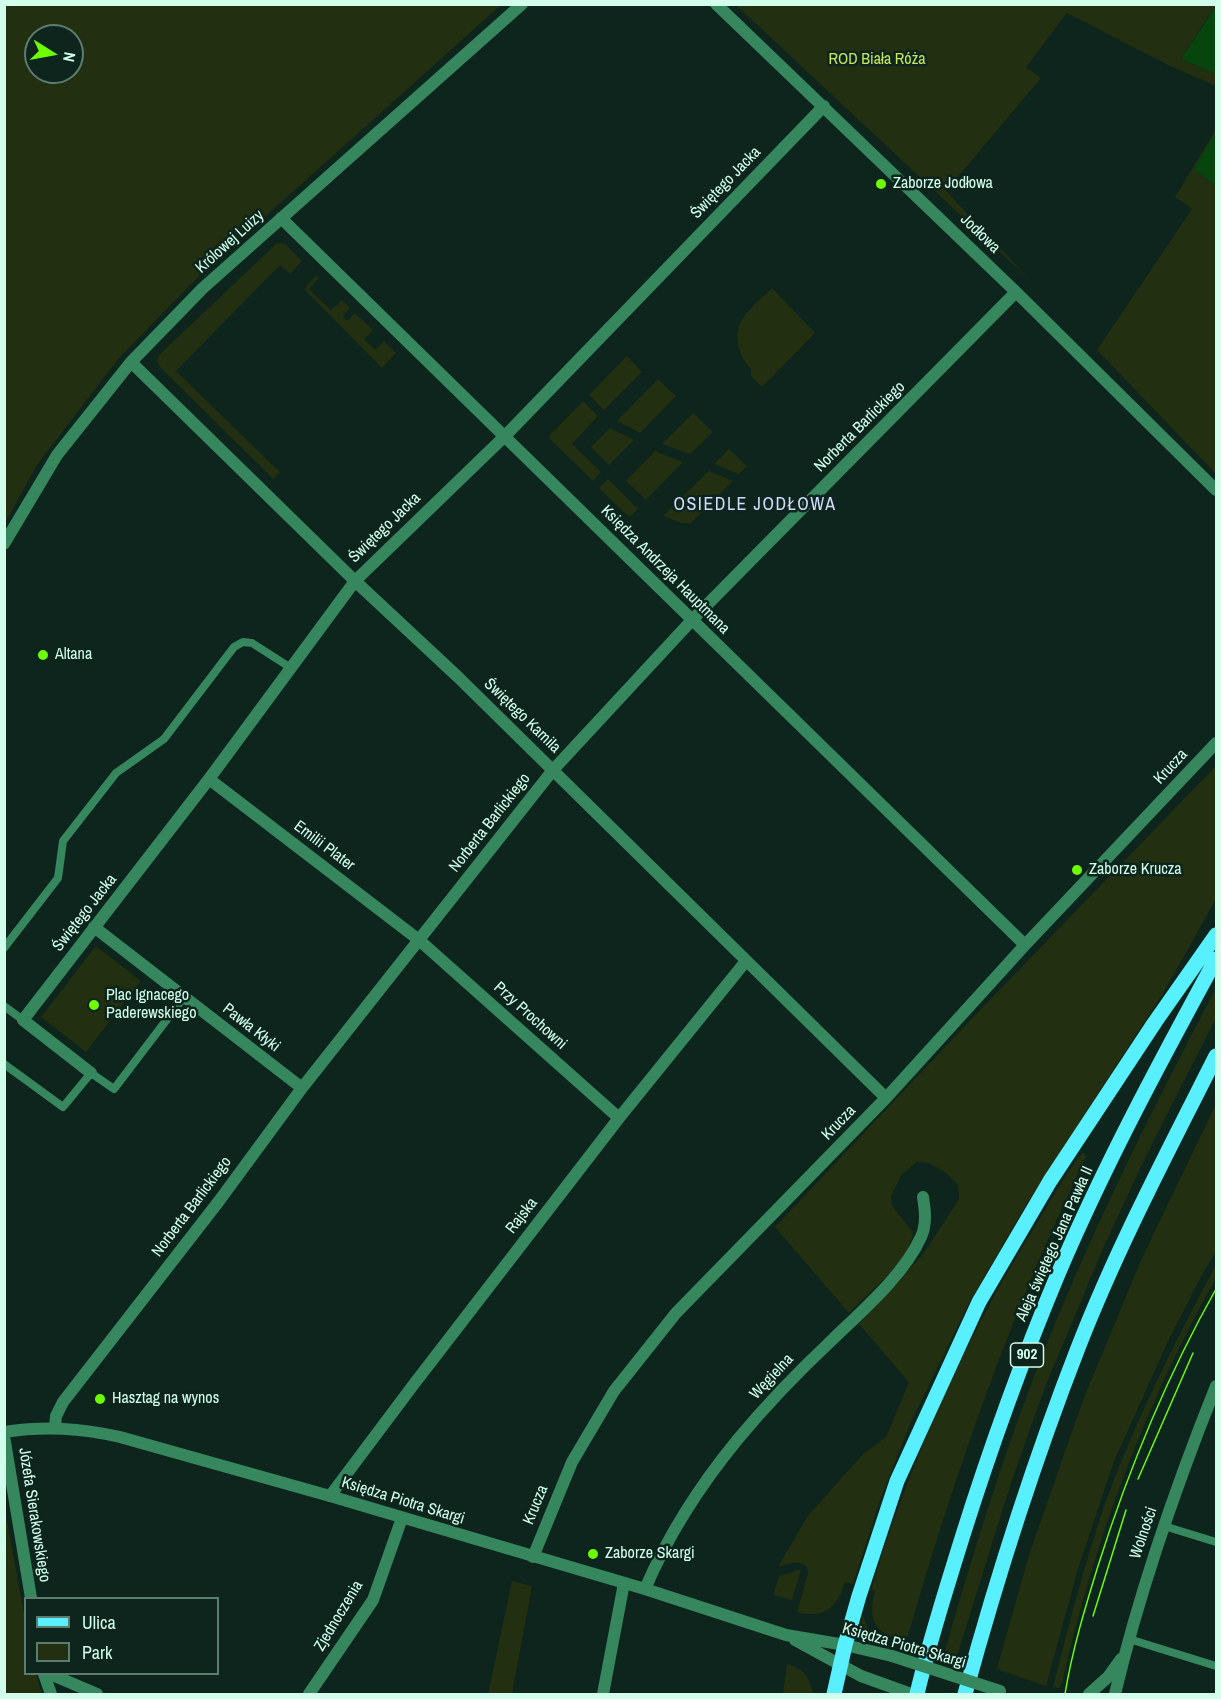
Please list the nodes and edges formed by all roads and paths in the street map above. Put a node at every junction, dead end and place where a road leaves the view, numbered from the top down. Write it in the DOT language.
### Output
graph roads {
  1 [pos="522,4"];
  2 [pos="716,4"];
  3 [pos="824,106"];
  4 [pos="282,218"];
  5 [pos="1017,292"];
  6 [pos="131,362"];
  7 [pos="505,436"];
  8 [pos="1216,490"];
  9 [pos="4,544"];
  10 [pos="354,581"];
  11 [pos="693,619"];
  12 [pos="291,668"];
  13 [pos="1216,743"];
  14 [pos="553,770"];
  15 [pos="209,779"];
  16 [pos="94,927"];
  17 [pos="1216,935"];
  18 [pos="419,940"];
  19 [pos="1025,945"];
  20 [pos="4,948"];
  21 [pos="1216,959"];
  22 [pos="746,961"];
  23 [pos="184,997"];
  24 [pos="4,1006"];
  25 [pos="23,1020"];
  26 [pos="1216,1056"];
  27 [pos="4,1064"];
  28 [pos="91,1073"];
  29 [pos="302,1089"];
  30 [pos="886,1098"];
  31 [pos="619,1118"];
  32 [pos="923,1197"];
  33 [pos="1216,1386"];
  34 [pos="55,1427"];
  35 [pos="4,1434"];
  36 [pos="330,1496"];
  37 [pos="402,1518"];
  38 [pos="1164,1526"];
  39 [pos="1216,1542"];
  40 [pos="533,1557"];
  41 [pos="624,1583"];
  42 [pos="645,1589"];
  43 [pos="31,1597"];
  44 [pos="786,1635"];
  45 [pos="1129,1639"];
  46 [pos="845,1645"];
  47 [pos="1125,1654"];
  48 [pos="840,1666"];
  49 [pos="1216,1666"];
  50 [pos="44,1675"];
  51 [pos="52,1675"];
  52 [pos="1006,1693"];
  53 [pos="51,1695"];
  54 [pos="98,1695"];
  55 [pos="309,1695"];
  56 [pos="603,1695"];
  57 [pos="834,1695"];
  58 [pos="911,1695"];
  59 [pos="917,1695"];
  60 [pos="965,1695"];
  61 [pos="1089,1695"];
  62 [pos="1115,1695"];
  1 -- 4 [label="street, Królowej Luizy"];
  2 -- 3 [label="street, Jodłowa"];
  3 -- 5 [label="street, Jodłowa"];
  3 -- 7 [label="street, Świętego Jacka"];
  4 -- 6 [label="street, Królowej Luizy"];
  4 -- 7 [label="street, Księdza Andrzeja Hauptmana"];
  5 -- 8 [label="street, Jodłowa"];
  5 -- 11 [label="street, Norberta Barlickiego"];
  6 -- 9 [label="street, Królowej Luizy"];
  6 -- 10 [label="street, Świętego Kamila"];
  7 -- 10 [label="street, Świętego Jacka"];
  7 -- 11 [label="street, Księdza Andrzeja Hauptmana"];
  10 -- 12 [label="street, Świętego Jacka"];
  10 -- 14 [label="street, Świętego Kamila"];
  11 -- 14 [label="street, Norberta Barlickiego"];
  11 -- 19 [label="street, Księdza Andrzeja Hauptmana"];
  12 -- 15 [label="street, Świętego Jacka"];
  12 -- 20 [label="lane"];
  13 -- 19 [label="street, Krucza"];
  14 -- 18 [label="street, Norberta Barlickiego"];
  14 -- 22 [label="street, Świętego Kamila"];
  15 -- 16 [label="street, Świętego Jacka"];
  15 -- 18 [label="street, Emilii Plater"];
  16 -- 23 [label="street, Pawła Kłyki"];
  16 -- 25 [label="street, Świętego Jacka"];
  17 -- 46 [label="main road"];
  18 -- 29 [label="street, Norberta Barlickiego"];
  18 -- 31 [label="street, Przy Prochowni"];
  19 -- 30 [label="street, Krucza"];
  21 -- 59 [label="main road, Aleja świętego Jana Pawła II / 902"];
  22 -- 30 [label="street, Świętego Kamila"];
  22 -- 31 [label="street, Rajska"];
  23 -- 28 [label="lane"];
  23 -- 29 [label="street, Pawła Kłyki"];
  24 -- 25 [label="lane"];
  25 -- 28 [label="street"];
  26 -- 60 [label="main road"];
  27 -- 28 [label="lane"];
  29 -- 34 [label="street, Norberta Barlickiego"];
  30 -- 40 [label="street, Krucza"];
  31 -- 36 [label="street, Rajska"];
  32 -- 42 [label="street, Węgielna"];
  33 -- 38 [label="street, Wolności"];
  34 -- 35 [label="street, Księdza Piotra Skargi"];
  34 -- 36 [label="street, Księdza Piotra Skargi"];
  35 -- 43 [label="street, Józefa Sierakowskiego"];
  36 -- 37 [label="street, Księdza Piotra Skargi"];
  37 -- 40 [label="street, Księdza Piotra Skargi"];
  37 -- 55 [label="street, Zjednoczenia"];
  38 -- 39 [label="lane"];
  38 -- 45 [label="street, Wolności"];
  40 -- 41 [label="street, Księdza Piotra Skargi"];
  41 -- 42 [label="street, Księdza Piotra Skargi"];
  41 -- 56 [label="street"];
  42 -- 44 [label="street, Księdza Piotra Skargi"];
  44 -- 46 [label="street, Księdza Piotra Skargi"];
  44 -- 48 [label="street, Księdza Piotra Skargi"];
  45 -- 47 [label="street, Wolności"];
  45 -- 49 [label="lane"];
  46 -- 48 [label="main road"];
  46 -- 52 [label="street, Księdza Piotra Skargi, bridge"];
  47 -- 61 [label="street"];
  47 -- 62 [label="street, Wolności"];
  48 -- 57 [label="main road"];
  48 -- 58 [label="street, Księdza Piotra Skargi"];
  50 -- 53 [label="street"];
  51 -- 54 [label="street"];
}
